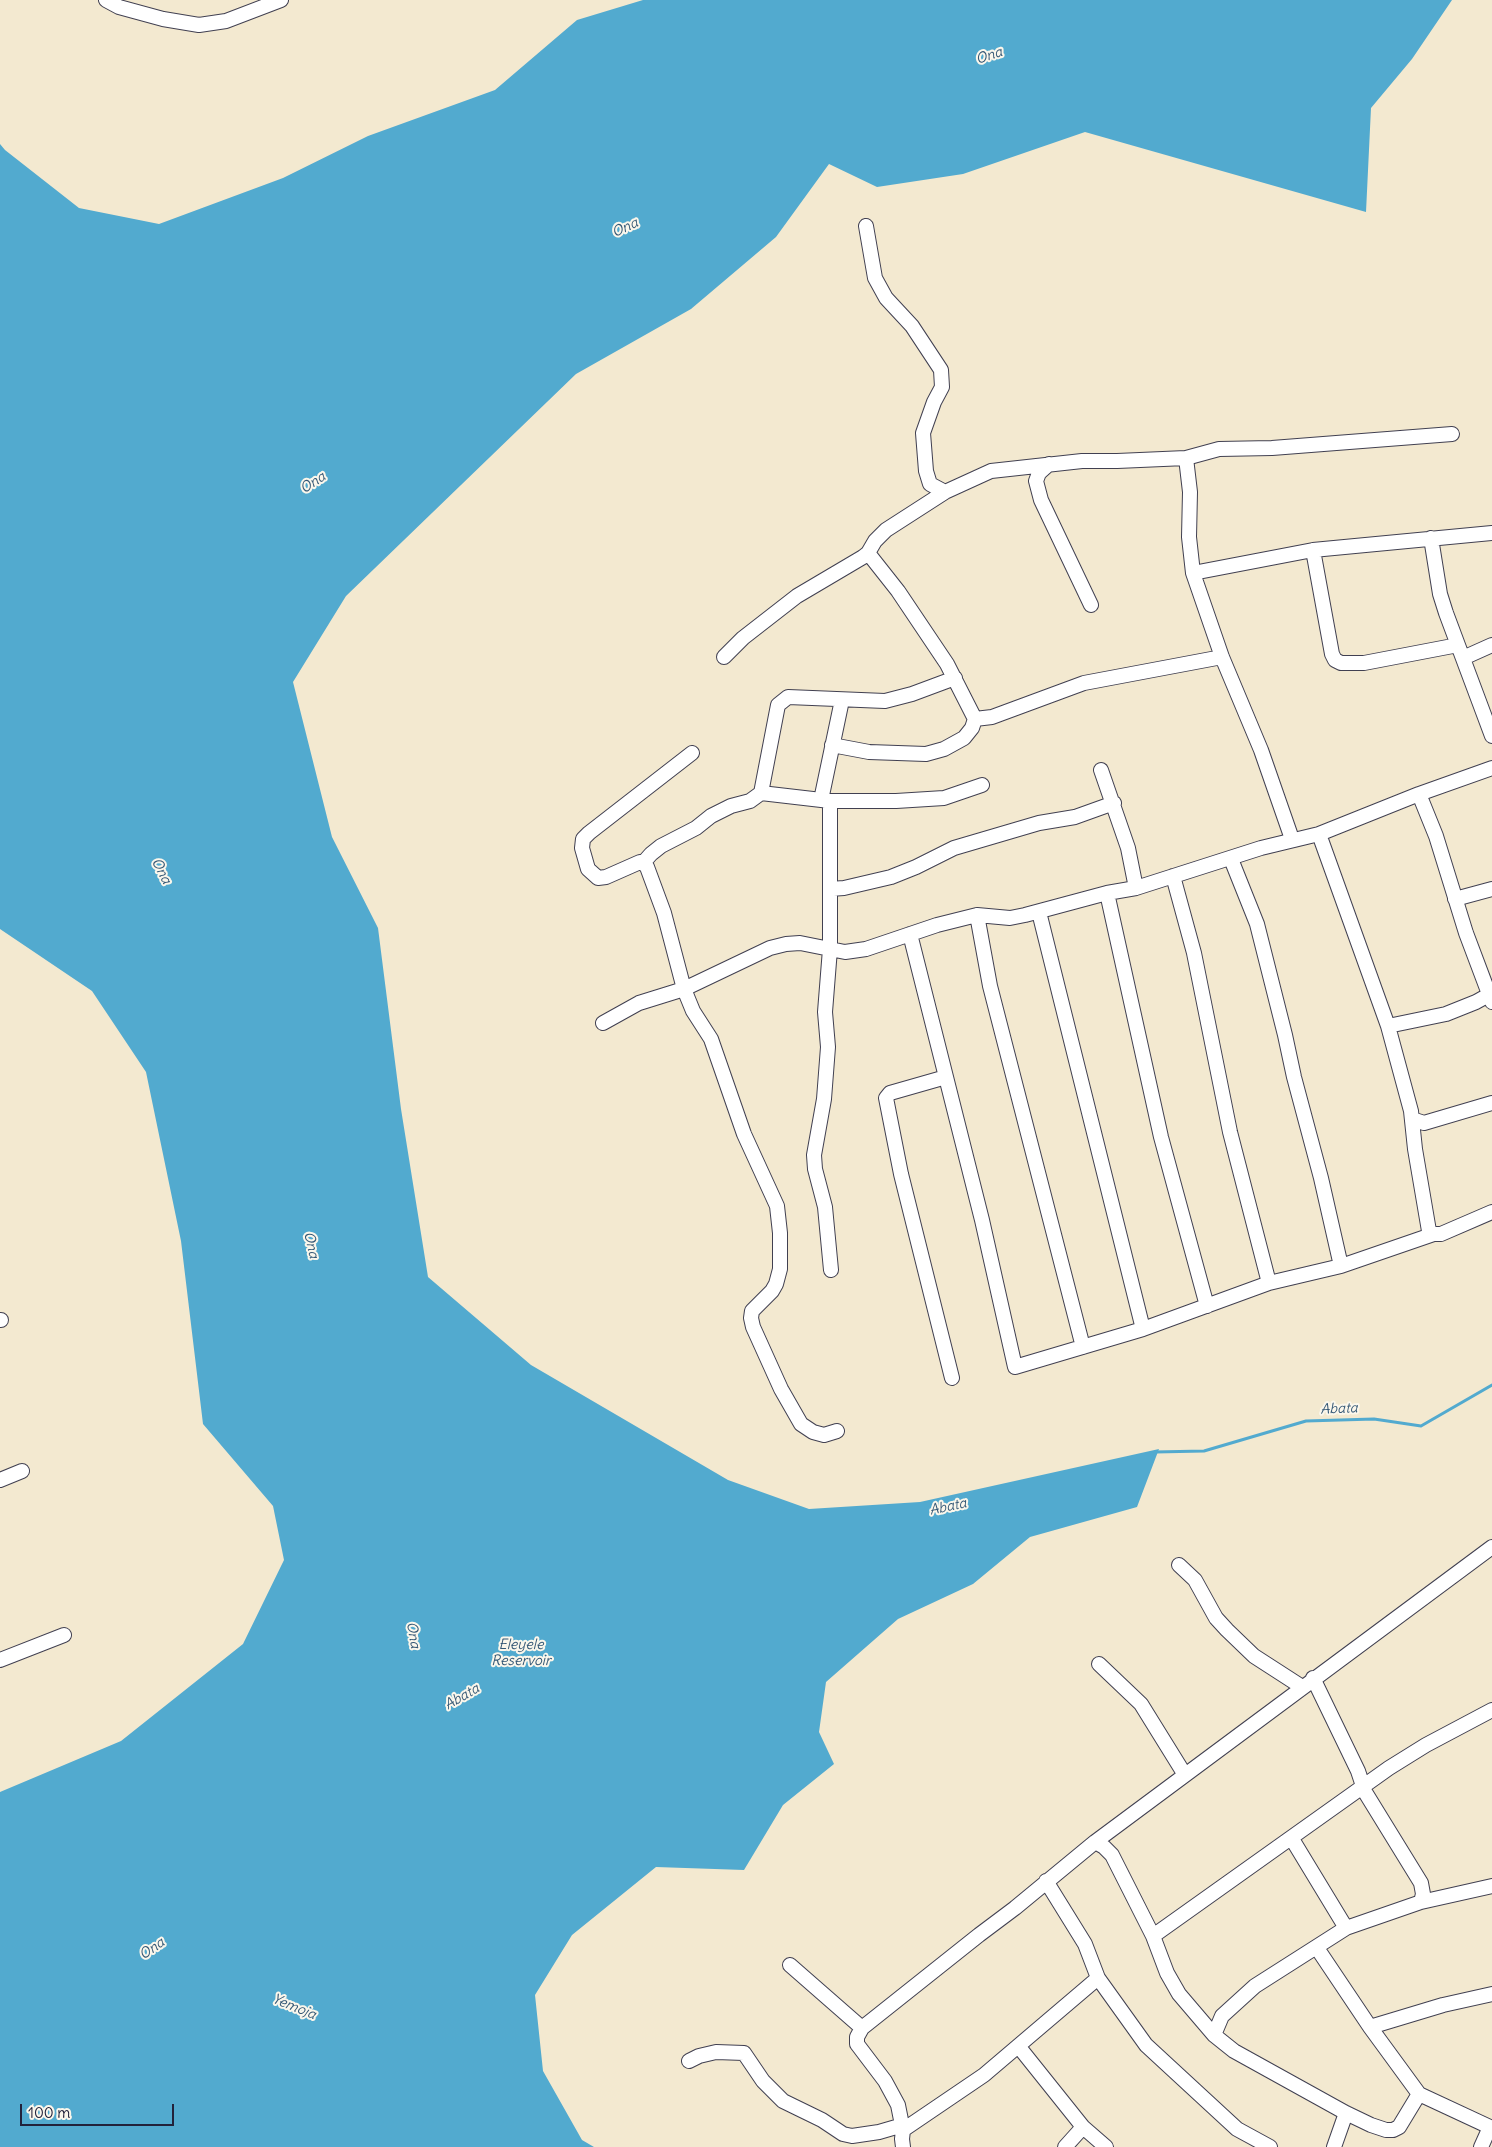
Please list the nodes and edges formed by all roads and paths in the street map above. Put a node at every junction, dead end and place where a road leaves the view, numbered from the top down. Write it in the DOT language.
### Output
graph roads {
  1 [pos="106,0"];
  2 [pos="281,0"];
  3 [pos="866,226"];
  4 [pos="1452,434"];
  5 [pos="1186,458"];
  6 [pos="1049,464"];
  7 [pos="945,492"];
  8 [pos="1492,533"];
  9 [pos="1431,538"];
  10 [pos="1313,550"];
  11 [pos="868,553"];
  12 [pos="1193,573"];
  13 [pos="1091,605"];
  14 [pos="1492,645"];
  15 [pos="1461,651"];
  16 [pos="724,657"];
  17 [pos="1222,657"];
  18 [pos="955,678"];
  19 [pos="842,700"];
  20 [pos="975,719"];
  21 [pos="1492,736"];
  22 [pos="832,745"];
  23 [pos="692,753"];
  24 [pos="1492,768"];
  25 [pos="1101,770"];
  26 [pos="982,785"];
  27 [pos="761,793"];
  28 [pos="1419,794"];
  29 [pos="826,800"];
  30 [pos="1114,803"];
  31 [pos="1319,834"];
  32 [pos="1292,839"];
  33 [pos="1231,859"];
  34 [pos="643,863"];
  35 [pos="1173,876"];
  36 [pos="1136,888"];
  37 [pos="1492,888"];
  38 [pos="830,889"];
  39 [pos="1107,893"];
  40 [pos="1455,899"];
  41 [pos="1039,912"];
  42 [pos="977,915"];
  43 [pos="910,934"];
  44 [pos="830,949"];
  45 [pos="684,989"];
  46 [pos="1491,996"];
  47 [pos="603,1023"];
  48 [pos="1388,1026"];
  49 [pos="946,1076"];
  50 [pos="1492,1103"];
  51 [pos="1412,1119"];
  52 [pos="1492,1212"];
  53 [pos="1434,1234"];
  54 [pos="1342,1266"];
  55 [pos="831,1270"];
  56 [pos="1269,1283"];
  57 [pos="1207,1306"];
  58 [pos="1143,1330"];
  59 [pos="1083,1347"];
  60 [pos="952,1378"];
  61 [pos="837,1431"];
  62 [pos="22,1471"];
  63 [pos="0,1480"];
  64 [pos="1490,1553"];
  65 [pos="1179,1564"];
  66 [pos="64,1635"];
  67 [pos="0,1660"];
  68 [pos="1099,1664"];
  69 [pos="1313,1678"];
  70 [pos="1302,1687"];
  71 [pos="1492,1710"];
  72 [pos="1186,1775"];
  73 [pos="1363,1787"];
  74 [pos="1292,1838"];
  75 [pos="1095,1842"];
  76 [pos="1046,1881"];
  77 [pos="1492,1886"];
  78 [pos="1421,1902"];
  79 [pos="1346,1928"];
  80 [pos="1154,1936"];
  81 [pos="1317,1948"];
  82 [pos="790,1965"];
  83 [pos="1098,1978"];
  84 [pos="1492,1994"];
  85 [pos="1370,2027"];
  86 [pos="862,2028"];
  87 [pos="1214,2035"];
  88 [pos="1019,2047"];
  89 [pos="689,2061"];
  90 [pos="1419,2094"];
  91 [pos="1346,2113"];
  92 [pos="903,2127"];
  93 [pos="1083,2128"];
  94 [pos="1491,2128"];
  95 [pos="903,2147"];
  96 [pos="1065,2147"];
  97 [pos="1106,2147"];
  98 [pos="1270,2147"];
  99 [pos="1334,2147"];
  100 [pos="1481,2147"];
  1 -- 2 [label="street"];
  3 -- 7 [label="street"];
  4 -- 5 [label="street"];
  5 -- 6 [label="street"];
  5 -- 12 [label="street"];
  6 -- 7 [label="street"];
  6 -- 13 [label="street"];
  7 -- 11 [label="street"];
  8 -- 9 [label="street"];
  9 -- 10 [label="street"];
  9 -- 15 [label="street"];
  10 -- 12 [label="street"];
  10 -- 15 [label="street"];
  11 -- 16 [label="street"];
  11 -- 18 [label="street"];
  12 -- 17 [label="street"];
  14 -- 15 [label="street"];
  15 -- 21 [label="street"];
  17 -- 20 [label="street"];
  17 -- 32 [label="street"];
  18 -- 19 [label="street"];
  18 -- 20 [label="street"];
  19 -- 22 [label="street"];
  19 -- 27 [label="street"];
  20 -- 22 [label="street"];
  22 -- 29 [label="street"];
  23 -- 34 [label="street"];
  24 -- 28 [label="street"];
  25 -- 30 [label="street"];
  26 -- 29 [label="street"];
  27 -- 29 [label="street"];
  27 -- 34 [label="street"];
  28 -- 31 [label="street"];
  28 -- 40 [label="street"];
  29 -- 38 [label="street"];
  30 -- 36 [label="street"];
  30 -- 38 [label="street"];
  31 -- 32 [label="street"];
  31 -- 48 [label="street"];
  32 -- 33 [label="street"];
  33 -- 35 [label="street"];
  33 -- 54 [label="street"];
  34 -- 45 [label="street"];
  35 -- 36 [label="street"];
  35 -- 56 [label="street"];
  36 -- 39 [label="street"];
  37 -- 40 [label="street"];
  38 -- 44 [label="street"];
  39 -- 41 [label="street"];
  39 -- 57 [label="street"];
  40 -- 46 [label="street"];
  41 -- 42 [label="street"];
  41 -- 58 [label="street"];
  42 -- 43 [label="street"];
  42 -- 59 [label="street"];
  43 -- 44 [label="street"];
  43 -- 49 [label="street"];
  44 -- 45 [label="street"];
  44 -- 55 [label="street"];
  45 -- 47 [label="street"];
  45 -- 61 [label="street"];
  46 -- 48 [label="street"];
  48 -- 51 [label="street"];
  49 -- 59 [label="street"];
  49 -- 60 [label="street"];
  50 -- 51 [label="street"];
  51 -- 53 [label="street"];
  52 -- 53 [label="street"];
  53 -- 54 [label="street"];
  54 -- 56 [label="street"];
  56 -- 57 [label="street"];
  57 -- 58 [label="street"];
  58 -- 59 [label="street"];
  62 -- 63 [label="street"];
  64 -- 69 [label="street"];
  65 -- 70 [label="street"];
  66 -- 67 [label="street"];
  68 -- 72 [label="street"];
  69 -- 70 [label="street"];
  69 -- 73 [label="street"];
  70 -- 72 [label="street"];
  71 -- 73 [label="street"];
  72 -- 75 [label="street"];
  73 -- 74 [label="street"];
  73 -- 78 [label="street"];
  74 -- 79 [label="street"];
  74 -- 80 [label="street"];
  75 -- 76 [label="street"];
  75 -- 80 [label="street"];
  76 -- 83 [label="street"];
  76 -- 86 [label="street"];
  77 -- 78 [label="street"];
  78 -- 79 [label="street"];
  79 -- 81 [label="street"];
  80 -- 87 [label="street"];
  81 -- 85 [label="street"];
  81 -- 87 [label="street"];
  82 -- 86 [label="street"];
  83 -- 88 [label="street"];
  83 -- 98 [label="street"];
  84 -- 85 [label="street"];
  85 -- 90 [label="street"];
  86 -- 92 [label="street"];
  87 -- 91 [label="street"];
  88 -- 92 [label="street"];
  88 -- 93 [label="street"];
  89 -- 92 [label="street"];
  90 -- 91 [label="street"];
  90 -- 94 [label="street"];
  91 -- 99 [label="street"];
  92 -- 95 [label="street"];
  93 -- 96 [label="street"];
  93 -- 97 [label="street"];
  94 -- 100 [label="street"];
}
